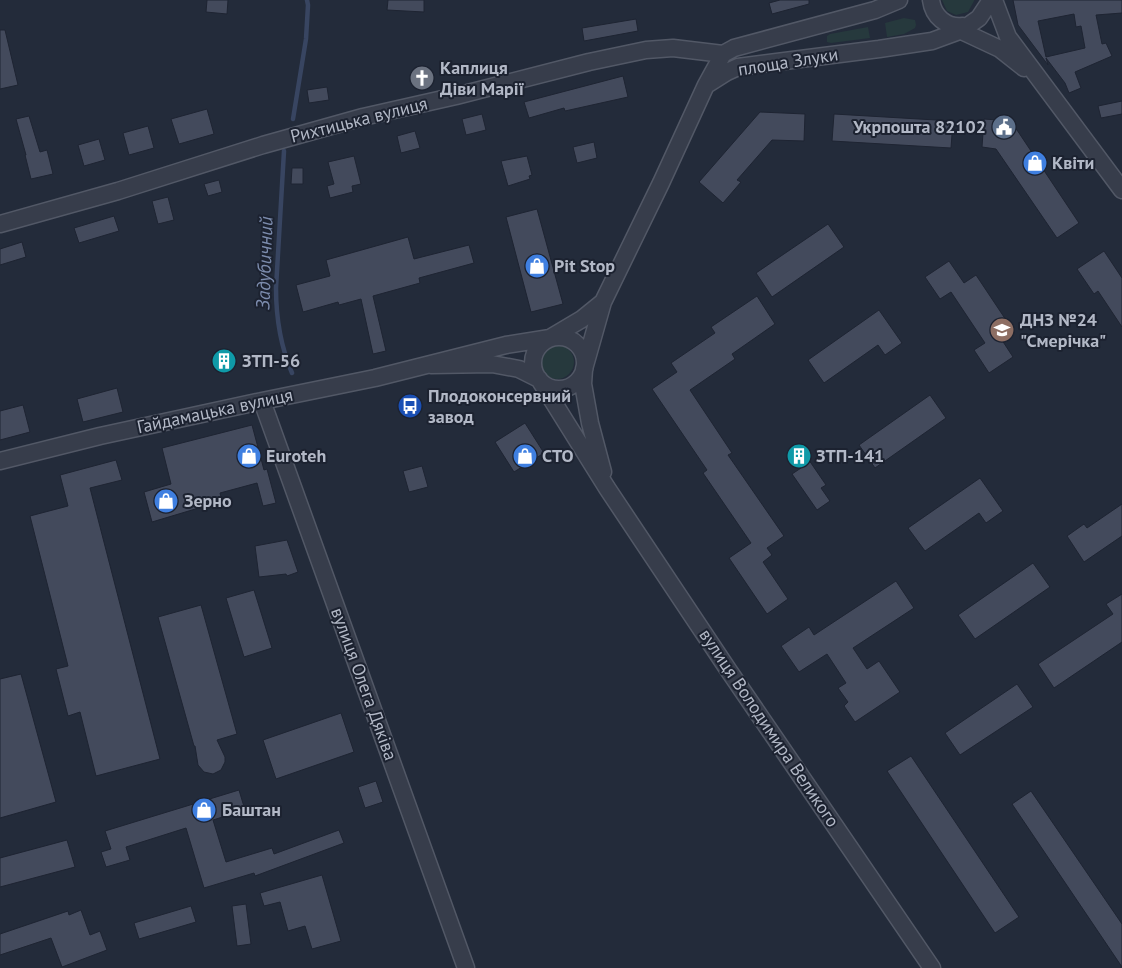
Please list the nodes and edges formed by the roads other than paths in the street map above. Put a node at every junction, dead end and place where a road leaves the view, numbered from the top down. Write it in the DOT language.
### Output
graph roads {
  1 [pos="899,0"];
  2 [pos="931,0"];
  3 [pos="988,2"];
  4 [pos="960,26"];
  5 [pos="723,54"];
  6 [pos="1044,84"];
  7 [pos="706,85"];
  8 [pos="1122,190"];
  9 [pos="0,224"];
  10 [pos="603,302"];
  11 [pos="550,338"];
  12 [pos="431,365"];
  13 [pos="584,369"];
  14 [pos="539,380"];
  15 [pos="262,400"];
  16 [pos="0,461"];
  17 [pos="606,488"];
  18 [pos="466,968"];
  19 [pos="932,968"];
  1 -- 5 [label="street, площа Злуки"];
  2 -- 4 [label="street"];
  3 -- 4 [label="street"];
  3 -- 6 [label="street"];
  4 -- 6 [label="street"];
  4 -- 7 [label="street, площа Злуки"];
  5 -- 7 [label="street, площа Злуки"];
  5 -- 9 [label="street, Рихтицька вулиця"];
  6 -- 8 [label="street"];
  7 -- 10 [label="street, вулиця Володимира Великого"];
  10 -- 11 [label="street, вулиця Володимира Великого"];
  10 -- 13 [label="street, вулиця Володимира Великого"];
  11 -- 12 [label="street, Гайдамацька вулиця"];
  11 -- 13 [label="street"];
  11 -- 14 [label="street"];
  12 -- 14 [label="street, Гайдамацька вулиця"];
  12 -- 15 [label="street, Гайдамацька вулиця"];
  13 -- 14 [label="street"];
  13 -- 17 [label="street, вулиця Володимира Великого"];
  14 -- 17 [label="street, вулиця Володимира Великого"];
  15 -- 16 [label="street, Гайдамацька вулиця"];
  15 -- 18 [label="street, вулиця Олега Дяківа"];
  17 -- 19 [label="street, вулиця Володимира Великого"];
}
